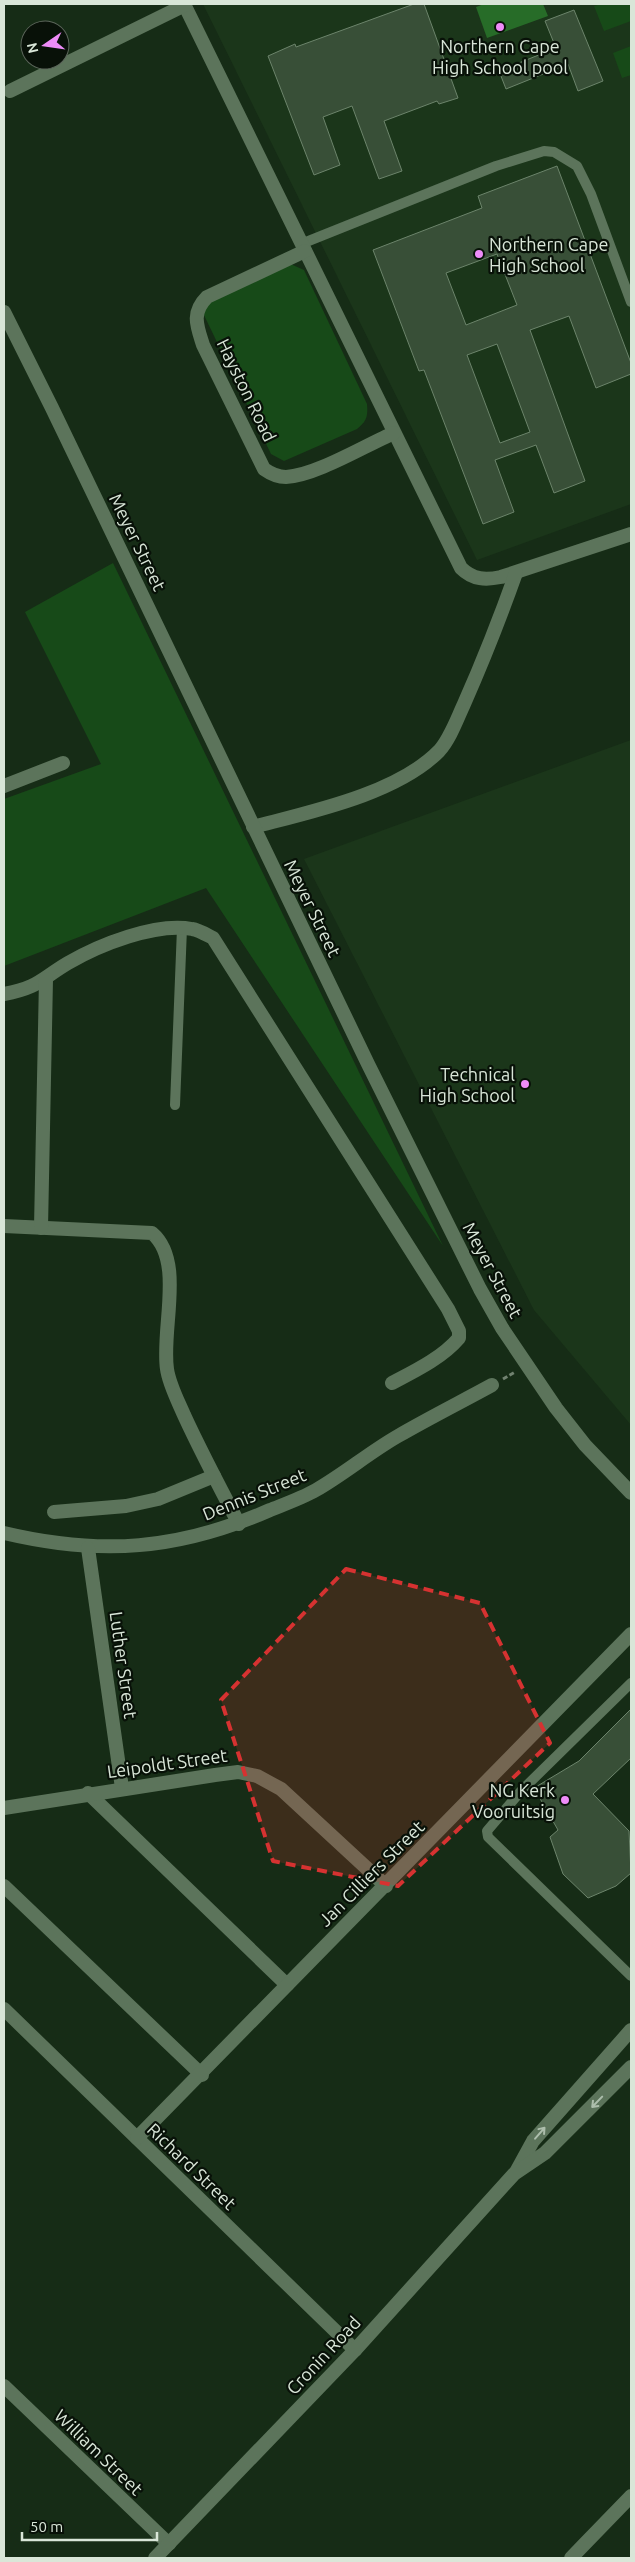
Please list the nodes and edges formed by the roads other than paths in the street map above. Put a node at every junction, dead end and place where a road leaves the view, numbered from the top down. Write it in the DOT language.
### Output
graph roads {
  1 [pos="185,4"];
  2 [pos="10,91"];
  3 [pos="303,248"];
  4 [pos="631,302"];
  5 [pos="4,312"];
  6 [pos="394,433"];
  7 [pos="631,534"];
  8 [pos="516,573"];
  9 [pos="63,763"];
  10 [pos="4,786"];
  11 [pos="253,827"];
  12 [pos="182,928"];
  13 [pos="46,979"];
  14 [pos="4,994"];
  15 [pos="175,1105"];
  16 [pos="4,1226"];
  17 [pos="41,1228"];
  18 [pos="392,1383"];
  19 [pos="492,1385"];
  20 [pos="214,1476"];
  21 [pos="631,1493"];
  22 [pos="54,1512"];
  23 [pos="239,1524"];
  24 [pos="4,1533"];
  25 [pos="88,1548"];
  26 [pos="631,1634"];
  27 [pos="631,1683"];
  28 [pos="122,1788"];
  29 [pos="88,1793"];
  30 [pos="4,1808"];
  31 [pos="4,1886"];
  32 [pos="386,1886"];
  33 [pos="631,1976"];
  34 [pos="287,1985"];
  35 [pos="4,2009"];
  36 [pos="630,2035"];
  37 [pos="631,2067"];
  38 [pos="202,2075"];
  39 [pos="137,2138"];
  40 [pos="514,2174"];
  41 [pos="355,2350"];
  42 [pos="4,2386"];
  43 [pos="631,2496"];
  44 [pos="169,2544"];
  45 [pos="155,2558"];
  46 [pos="571,2558"];
  1 -- 2 [label="street"];
  1 -- 3 [label="street"];
  3 -- 4 [label="lane"];
  3 -- 6 [label="street"];
  3 -- 6 [label="street, Hayston Road"];
  5 -- 11 [label="street, Meyer Street"];
  6 -- 8 [label="street"];
  7 -- 8 [label="street"];
  8 -- 11 [label="street"];
  9 -- 10 [label="street"];
  11 -- 21 [label="street, Meyer Street"];
  12 -- 13 [label="street"];
  12 -- 15 [label="lane"];
  12 -- 18 [label="street"];
  13 -- 14 [label="street"];
  13 -- 17 [label="street"];
  16 -- 17 [label="street"];
  17 -- 20 [label="street"];
  19 -- 23 [label="street, Dennis Street"];
  20 -- 22 [label="street"];
  20 -- 23 [label="street"];
  23 -- 25 [label="street, Dennis Street"];
  24 -- 25 [label="street, Dennis Street"];
  25 -- 28 [label="street, Luther Street"];
  26 -- 32 [label="street, Jan Cilliers Street"];
  27 -- 33 [label="lane"];
  28 -- 29 [label="street, Leipoldt Street"];
  28 -- 32 [label="street, Leipoldt Street"];
  29 -- 30 [label="street, Leipoldt Street"];
  29 -- 34 [label="street"];
  31 -- 38 [label="street"];
  32 -- 34 [label="street, Jan Cilliers Street"];
  34 -- 38 [label="street, Jan Cilliers Street"];
  35 -- 39 [label="street, Richard Street"];
  40 -- 36 [label="street, Cronin Road, one-way"];
  37 -- 40 [label="street, Cronin Road, one-way"];
  38 -- 39 [label="street, Jan Cilliers Street"];
  39 -- 41 [label="street, Richard Street"];
  40 -- 41 [label="street, Cronin Road"];
  41 -- 44 [label="street, Cronin Road"];
  42 -- 44 [label="street, William Street"];
  43 -- 46 [label="street"];
  44 -- 45 [label="street, Cronin Road"];
}
